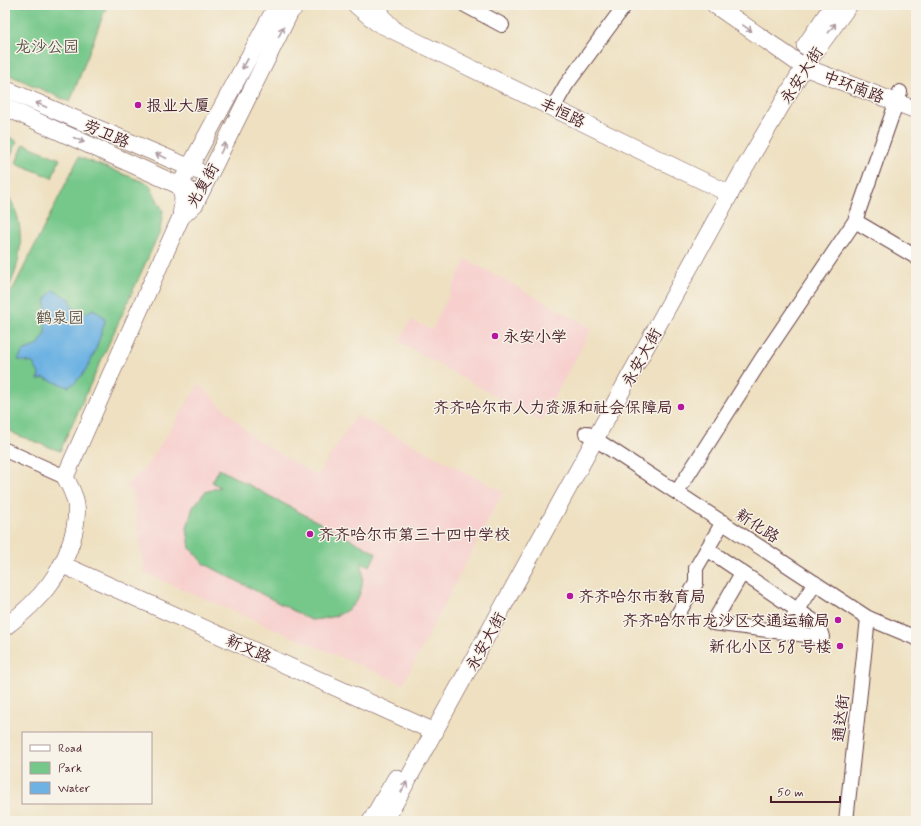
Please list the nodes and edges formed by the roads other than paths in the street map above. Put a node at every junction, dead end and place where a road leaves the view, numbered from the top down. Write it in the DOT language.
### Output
graph roads {
  1 [pos="277,5"];
  2 [pos="297,5"];
  3 [pos="356,5"];
  4 [pos="378,5"];
  5 [pos="464,5"];
  6 [pos="625,5"];
  7 [pos="716,5"];
  8 [pos="736,5"];
  9 [pos="833,5"];
  10 [pos="849,5"];
  11 [pos="502,25"];
  12 [pos="396,30"];
  13 [pos="803,59"];
  14 [pos="5,90"];
  15 [pos="898,97"];
  16 [pos="916,98"];
  17 [pos="5,107"];
  18 [pos="553,108"];
  19 [pos="916,110"];
  20 [pos="189,167"];
  21 [pos="210,175"];
  22 [pos="180,185"];
  23 [pos="725,191"];
  24 [pos="199,196"];
  25 [pos="182,217"];
  26 [pos="855,221"];
  27 [pos="916,257"];
  28 [pos="591,436"];
  29 [pos="5,450"];
  30 [pos="65,477"];
  31 [pos="678,492"];
  32 [pos="723,522"];
  33 [pos="707,549"];
  34 [pos="60,570"];
  35 [pos="742,573"];
  36 [pos="815,583"];
  37 [pos="798,611"];
  38 [pos="678,614"];
  39 [pos="868,618"];
  40 [pos="5,627"];
  41 [pos="784,632"];
  42 [pos="916,638"];
  43 [pos="427,734"];
  44 [pos="371,821"];
  45 [pos="385,821"];
  46 [pos="846,821"];
  1 -- 20 [label="main road, 光复街, one-way"];
  21 -- 2 [label="main road, 光复街, one-way"];
  3 -- 12 [label="main road"];
  4 -- 12 [label="main road"];
  5 -- 11 [label="street"];
  6 -- 18 [label="street"];
  7 -- 13 [label="main road, 中环南路, one-way"];
  8 -- 13 [label="main road, 中环南路"];
  9 -- 13 [label="main road, 永安大街"];
  13 -- 10 [label="main road, 永安大街, one-way"];
  12 -- 18 [label="main road, 丰恒路"];
  13 -- 15 [label="main road, 中环南路"];
  13 -- 23 [label="main road, 永安大街"];
  20 -- 14 [label="main road, 劳卫路, one-way"];
  15 -- 16 [label="main road, 中环南路"];
  15 -- 19 [label="main road, 中环南路"];
  15 -- 26 [label="street"];
  17 -- 22 [label="main road, 劳卫路, one-way"];
  18 -- 23 [label="main road, 丰恒路"];
  20 -- 21 [label="main road, 劳卫路"];
  20 -- 22 [label="main road, 光复街"];
  21 -- 24 [label="main road, 光复街"];
  22 -- 24 [label="main road, 劳卫路"];
  22 -- 25 [label="main road, 光复街"];
  23 -- 28 [label="main road, 永安大街"];
  24 -- 25 [label="main road, 光复街"];
  25 -- 30 [label="main road"];
  26 -- 27 [label="street"];
  26 -- 31 [label="street"];
  28 -- 31 [label="street, 新化路"];
  28 -- 43 [label="main road, 永安大街"];
  29 -- 30 [label="street"];
  30 -- 34 [label="main road"];
  31 -- 32 [label="street, 新化路"];
  32 -- 33 [label="street"];
  32 -- 36 [label="street, 新化路"];
  33 -- 35 [label="street"];
  33 -- 38 [label="street"];
  34 -- 40 [label="main road"];
  34 -- 43 [label="main road, 新文路"];
  35 -- 37 [label="street"];
  35 -- 41 [label="street"];
  36 -- 37 [label="street"];
  36 -- 39 [label="street, 新化路"];
  37 -- 41 [label="street"];
  37 -- 41 [label="street"];
  39 -- 42 [label="street, 新化路"];
  39 -- 46 [label="street, 通达街"];
  43 -- 44 [label="main road, 永安大街"];
  45 -- 43 [label="main road, 永安大街, one-way"];
}
